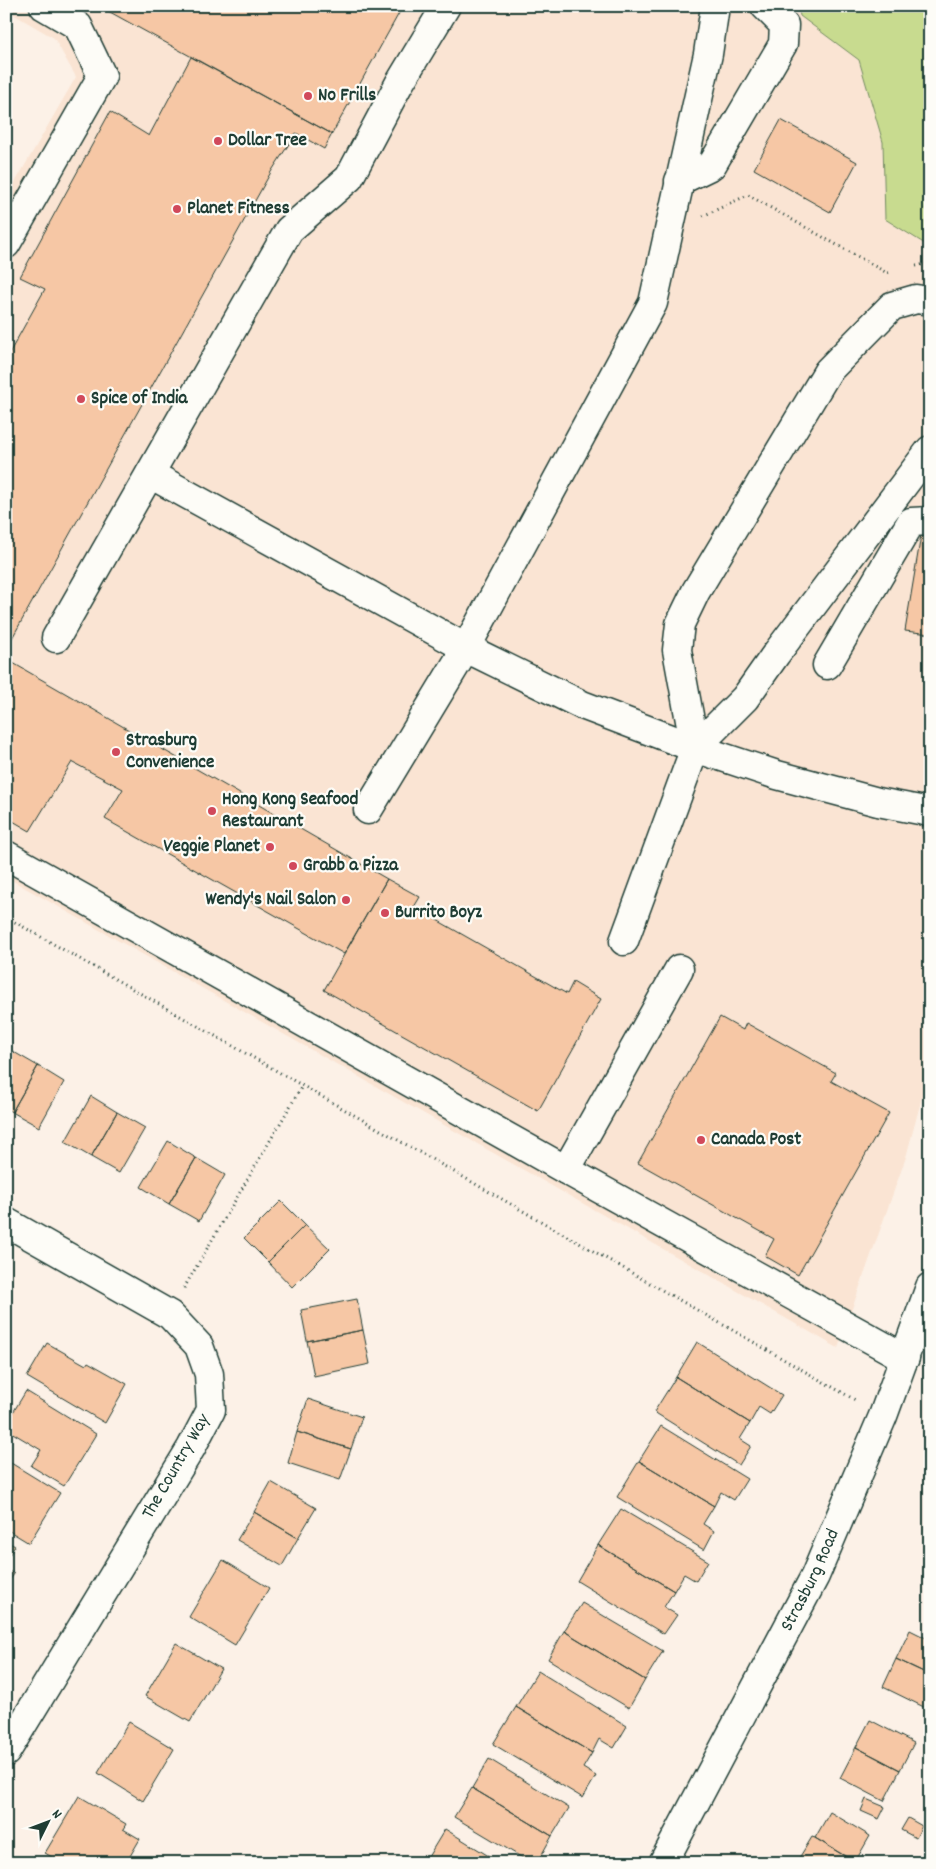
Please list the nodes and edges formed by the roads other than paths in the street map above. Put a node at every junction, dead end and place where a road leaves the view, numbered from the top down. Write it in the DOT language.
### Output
graph roads {
  1 [pos="44,6"];
  2 [pos="446,6"];
  3 [pos="715,6"];
  4 [pos="765,6"];
  5 [pos="680,181"];
  6 [pos="6,244"];
  7 [pos="930,301"];
  8 [pos="930,450"];
  9 [pos="150,474"];
  10 [pos="930,521"];
  11 [pos="56,638"];
  12 [pos="466,648"];
  13 [pos="827,665"];
  14 [pos="695,748"];
  15 [pos="368,810"];
  16 [pos="930,812"];
  17 [pos="6,855"];
  18 [pos="624,941"];
  19 [pos="680,969"];
  20 [pos="566,1170"];
  21 [pos="6,1222"];
  22 [pos="930,1287"];
  23 [pos="905,1358"];
  24 [pos="6,1752"];
  25 [pos="663,1863"];
  1 -- 6 [label="street"];
  2 -- 9 [label="street"];
  3 -- 5 [label="street"];
  4 -- 5 [label="street"];
  5 -- 12 [label="street"];
  7 -- 14 [label="street"];
  8 -- 14 [label="street"];
  9 -- 11 [label="street"];
  9 -- 12 [label="street"];
  10 -- 13 [label="street"];
  12 -- 14 [label="street"];
  12 -- 15 [label="street"];
  14 -- 16 [label="street"];
  14 -- 18 [label="street"];
  17 -- 20 [label="street"];
  19 -- 20 [label="street"];
  20 -- 23 [label="street"];
  21 -- 24 [label="street, The Country Way"];
  22 -- 23 [label="street, Strasburg Road"];
  23 -- 25 [label="street, Strasburg Road"];
}
